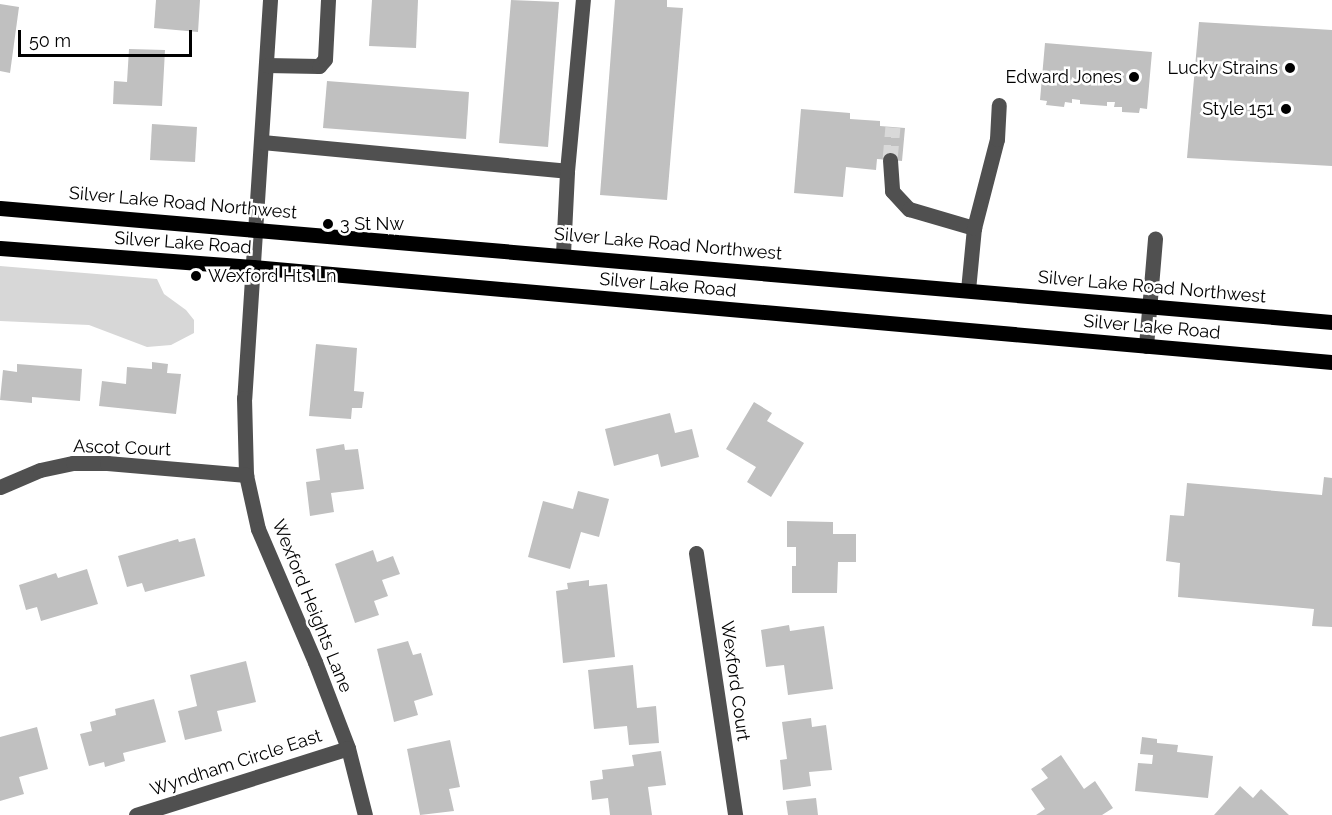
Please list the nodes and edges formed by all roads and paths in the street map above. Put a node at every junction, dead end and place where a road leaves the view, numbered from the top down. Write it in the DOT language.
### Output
graph roads {
  1 [pos="270,0"];
  2 [pos="328,0"];
  3 [pos="583,0"];
  4 [pos="266,65"];
  5 [pos="999,105"];
  6 [pos="262,142"];
  7 [pos="890,160"];
  8 [pos="567,171"];
  9 [pos="0,208"];
  10 [pos="257,228"];
  11 [pos="974,228"];
  12 [pos="1155,238"];
  13 [pos="0,248"];
  14 [pos="562,254"];
  15 [pos="252,267"];
  16 [pos="968,290"];
  17 [pos="1149,307"];
  18 [pos="1332,322"];
  19 [pos="1146,346"];
  20 [pos="1332,362"];
  21 [pos="246,475"];
  22 [pos="0,487"];
  23 [pos="696,553"];
  24 [pos="348,748"];
  25 [pos="136,815"];
  26 [pos="365,815"];
  27 [pos="735,815"];
  1 -- 4 [label="street, Wexford Heights Lane"];
  2 -- 4 [label="street"];
  3 -- 8 [label="street"];
  4 -- 6 [label="street, Wexford Heights Lane"];
  5 -- 11 [label="street"];
  6 -- 8 [label="street"];
  6 -- 10 [label="street, Wexford Heights Lane"];
  7 -- 11 [label="street"];
  8 -- 14 [label="street"];
  9 -- 10 [label="main road, Silver Lake Road Northwest"];
  10 -- 14 [label="main road, Silver Lake Road Northwest"];
  10 -- 15 [label="street, Wexford Heights Lane"];
  11 -- 16 [label="street"];
  12 -- 17 [label="street"];
  13 -- 15 [label="main road, Silver Lake Road"];
  14 -- 16 [label="main road, Silver Lake Road Northwest"];
  15 -- 19 [label="main road, Silver Lake Road"];
  15 -- 21 [label="street, Wexford Heights Lane"];
  16 -- 17 [label="main road, Silver Lake Road Northwest"];
  17 -- 18 [label="main road, Silver Lake Road Northwest"];
  17 -- 19 [label="street"];
  19 -- 20 [label="main road, Silver Lake Road"];
  21 -- 22 [label="street, Ascot Court"];
  21 -- 24 [label="street, Wexford Heights Lane"];
  23 -- 27 [label="street, Wexford Court"];
  24 -- 25 [label="street, Wyndham Circle East"];
  24 -- 26 [label="street, Wexford Heights Lane"];
}
